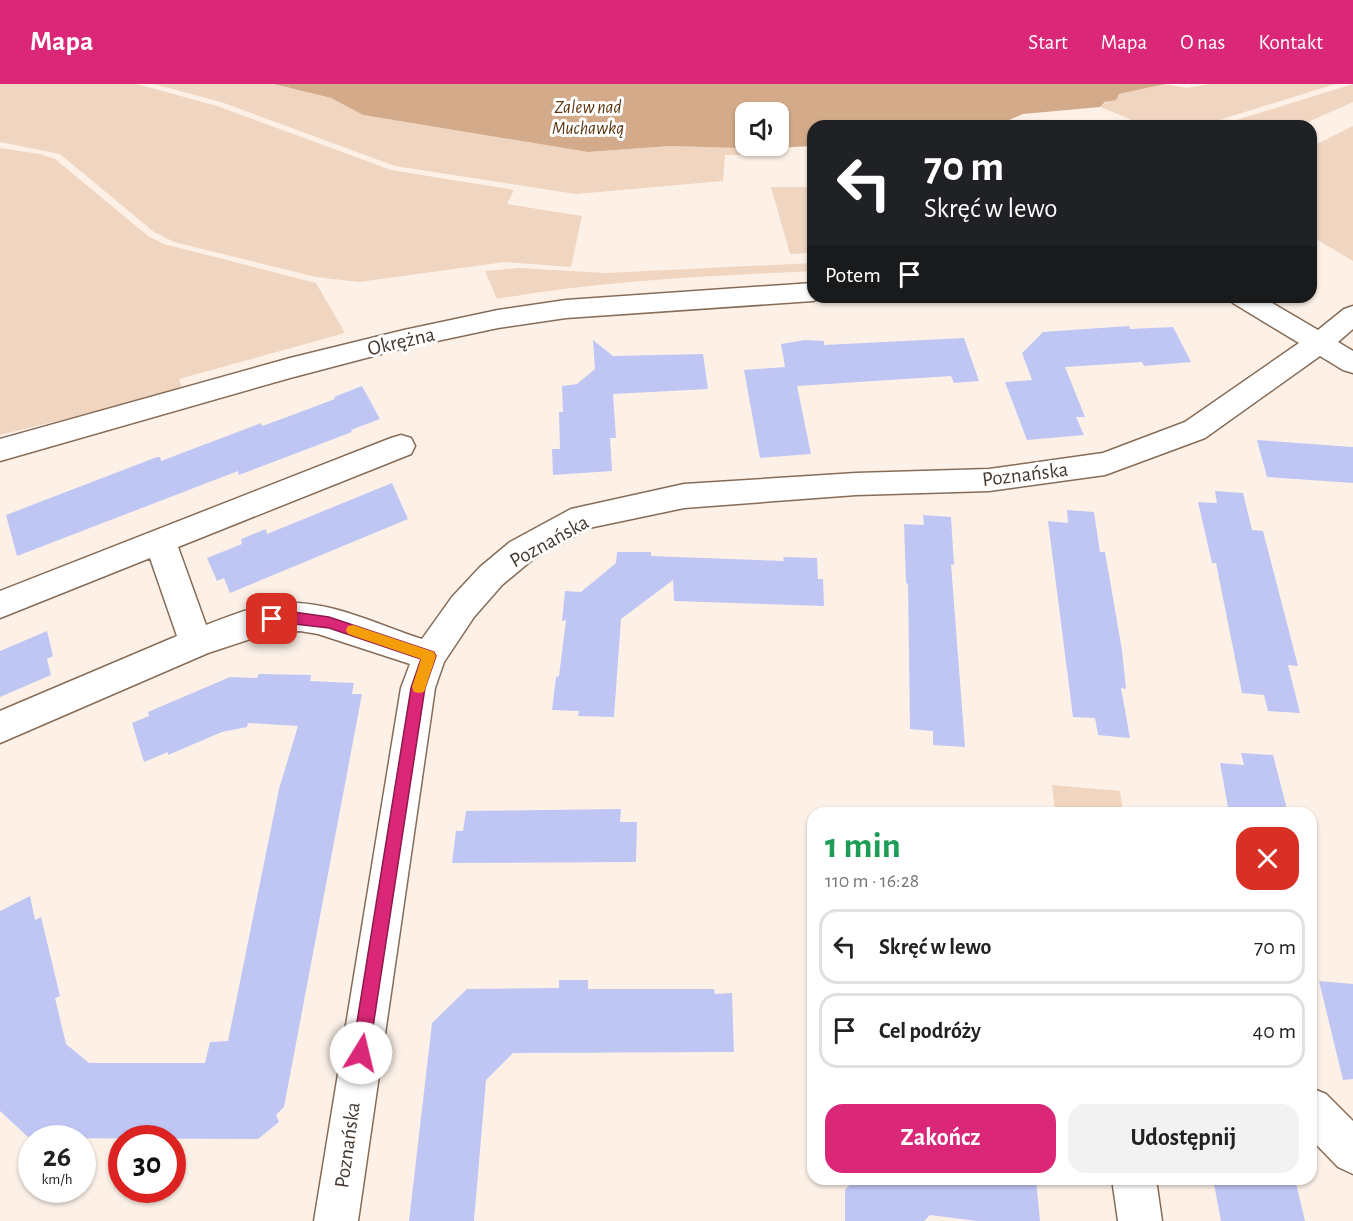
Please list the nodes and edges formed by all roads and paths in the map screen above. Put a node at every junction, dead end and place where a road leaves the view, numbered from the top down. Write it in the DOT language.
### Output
graph roads {
  1 [pos="807,292"];
  2 [pos="1252,303"];
  3 [pos="1353,315"];
  4 [pos="1319,343"];
  5 [pos="1353,363"];
  6 [pos="401,447"];
  7 [pos="0,450"];
  8 [pos="160,541"];
  9 [pos="0,605"];
  10 [pos="196,643"];
  11 [pos="429,656"];
  12 [pos="0,727"];
  13 [pos="1317,1115"];
  14 [pos="1353,1152"];
  15 [pos="1135,1185"];
  16 [pos="336,1221"];
  17 [pos="1140,1221"];
  1 -- 7 [label="street, Okrężna"];
  2 -- 4 [label="street"];
  3 -- 4 [label="street, Poznańska"];
  4 -- 5 [label="street"];
  4 -- 11 [label="street, Poznańska"];
  6 -- 8 [label="street"];
  8 -- 9 [label="street"];
  8 -- 10 [label="street"];
  10 -- 11 [label="street"];
  10 -- 12 [label="street"];
  11 -- 16 [label="street, Poznańska"];
  13 -- 14 [label="street"];
  15 -- 17 [label="street"];
}
